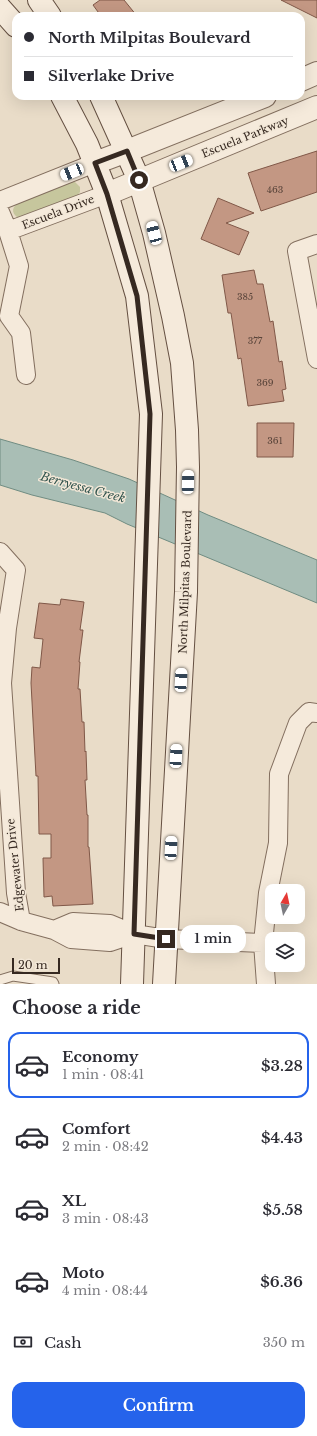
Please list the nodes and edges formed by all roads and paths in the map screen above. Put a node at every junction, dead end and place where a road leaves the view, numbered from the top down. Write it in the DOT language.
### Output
graph roads {
  1 [pos="39,0"];
  2 [pos="0,8"];
  3 [pos="47,12"];
  4 [pos="12,22"];
  5 [pos="317,73"];
  6 [pos="305,78"];
  7 [pos="64,100"];
  8 [pos="103,100"];
  9 [pos="255,100"];
  10 [pos="317,107"];
  11 [pos="127,151"];
  12 [pos="95,163"];
  13 [pos="139,180"];
  14 [pos="107,194"];
  15 [pos="0,201"];
  16 [pos="0,212"];
  17 [pos="8,230"];
  18 [pos="317,244"];
  19 [pos="5,318"];
  20 [pos="317,359"];
  21 [pos="26,375"];
  22 [pos="0,552"];
  23 [pos="313,713"];
  24 [pos="0,912"];
  25 [pos="21,921"];
  26 [pos="134,934"];
  27 [pos="166,939"];
  28 [pos="264,943"];
  29 [pos="0,980"];
  30 [pos="54,984"];
  31 [pos="132,984"];
  32 [pos="164,984"];
  33 [pos="266,984"];
  1 -- 3 [label="main road"];
  2 -- 4 [label="main road"];
  5 -- 6 [label="main road"];
  7 -- 12 [label="main road"];
  8 -- 11 [label="main road, North Milpitas Boulevard"];
  9 -- 11 [label="main road"];
  10 -- 13 [label="main road, Escuela Parkway"];
  11 -- 12 [label="main road"];
  11 -- 13 [label="main road, North Milpitas Boulevard"];
  12 -- 14 [label="main road"];
  12 -- 15 [label="street"];
  13 -- 14 [label="main road, Escuela Parkway"];
  13 -- 27 [label="main road, North Milpitas Boulevard"];
  14 -- 17 [label="street, Escuela Drive"];
  14 -- 26 [label="main road"];
  16 -- 17 [label="street"];
  17 -- 19 [label="street"];
  18 -- 20 [label="street"];
  19 -- 21 [label="street"];
  22 -- 25 [label="street, Edgewater Drive"];
  23 -- 28 [label="street"];
  24 -- 25 [label="street"];
  25 -- 26 [label="street"];
  26 -- 27 [label="street"];
  26 -- 31 [label="main road"];
  27 -- 28 [label="street"];
  27 -- 32 [label="main road, North Milpitas Boulevard"];
  28 -- 33 [label="street"];
  29 -- 30 [label="lane"];
}
